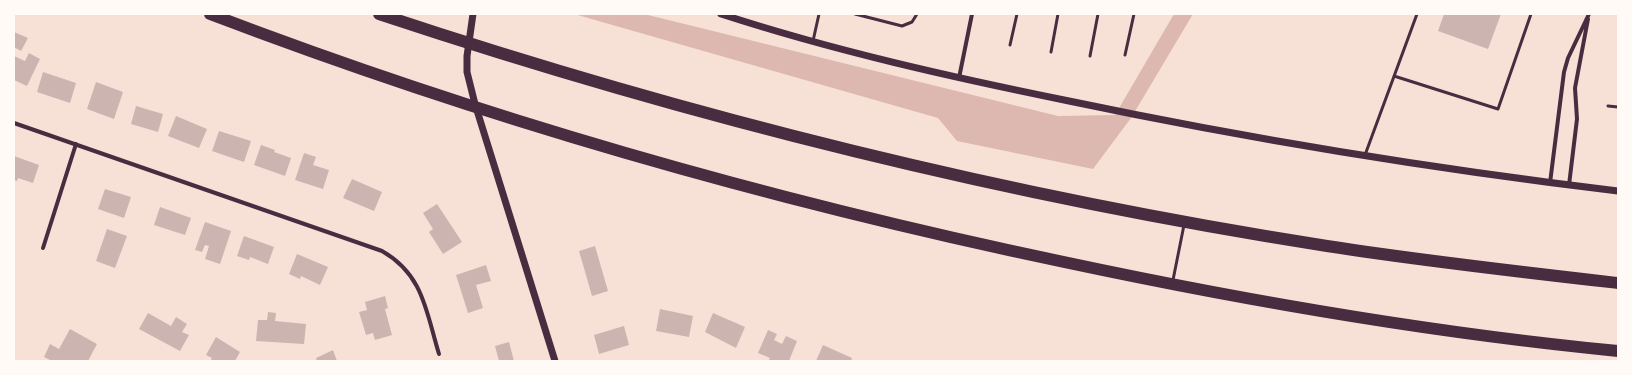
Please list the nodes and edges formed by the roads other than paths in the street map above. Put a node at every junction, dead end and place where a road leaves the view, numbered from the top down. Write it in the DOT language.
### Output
graph roads {
  1 [pos="210,14"];
  2 [pos="378,14"];
  3 [pos="473,14"];
  4 [pos="721,14"];
  5 [pos="820,14"];
  6 [pos="855,14"];
  7 [pos="917,14"];
  8 [pos="972,14"];
  9 [pos="1017,14"];
  10 [pos="1058,14"];
  11 [pos="1098,14"];
  12 [pos="1134,14"];
  13 [pos="1417,14"];
  14 [pos="1531,14"];
  15 [pos="1589,14"];
  16 [pos="813,41"];
  17 [pos="1010,45"];
  18 [pos="1051,52"];
  19 [pos="1125,55"];
  20 [pos="1090,56"];
  21 [pos="1394,76"];
  22 [pos="959,78"];
  23 [pos="1608,106"];
  24 [pos="1618,107"];
  25 [pos="14,123"];
  26 [pos="76,144"];
  27 [pos="1364,156"];
  28 [pos="1550,183"];
  29 [pos="1569,185"];
  30 [pos="1618,191"];
  31 [pos="1184,221"];
  32 [pos="43,248"];
  33 [pos="1618,283"];
  34 [pos="1172,285"];
  35 [pos="1618,352"];
  36 [pos="439,354"];
  37 [pos="555,361"];
  1 -- 34 [label="highway"];
  2 -- 31 [label="highway"];
  3 -- 37 [label="street"];
  4 -- 16 [label="street"];
  5 -- 16 [label="lane"];
  6 -- 7 [label="lane"];
  8 -- 22 [label="street"];
  9 -- 17 [label="lane"];
  10 -- 18 [label="lane"];
  11 -- 20 [label="lane"];
  12 -- 19 [label="lane"];
  13 -- 21 [label="lane"];
  14 -- 21 [label="lane"];
  15 -- 28 [label="street"];
  15 -- 29 [label="street"];
  16 -- 22 [label="street"];
  21 -- 27 [label="lane"];
  22 -- 27 [label="street"];
  23 -- 24 [label="lane"];
  25 -- 26 [label="street"];
  26 -- 32 [label="street"];
  26 -- 36 [label="street"];
  27 -- 28 [label="street"];
  28 -- 29 [label="street"];
  29 -- 30 [label="street"];
  31 -- 33 [label="highway"];
  31 -- 34 [label="lane"];
  34 -- 35 [label="highway"];
}
